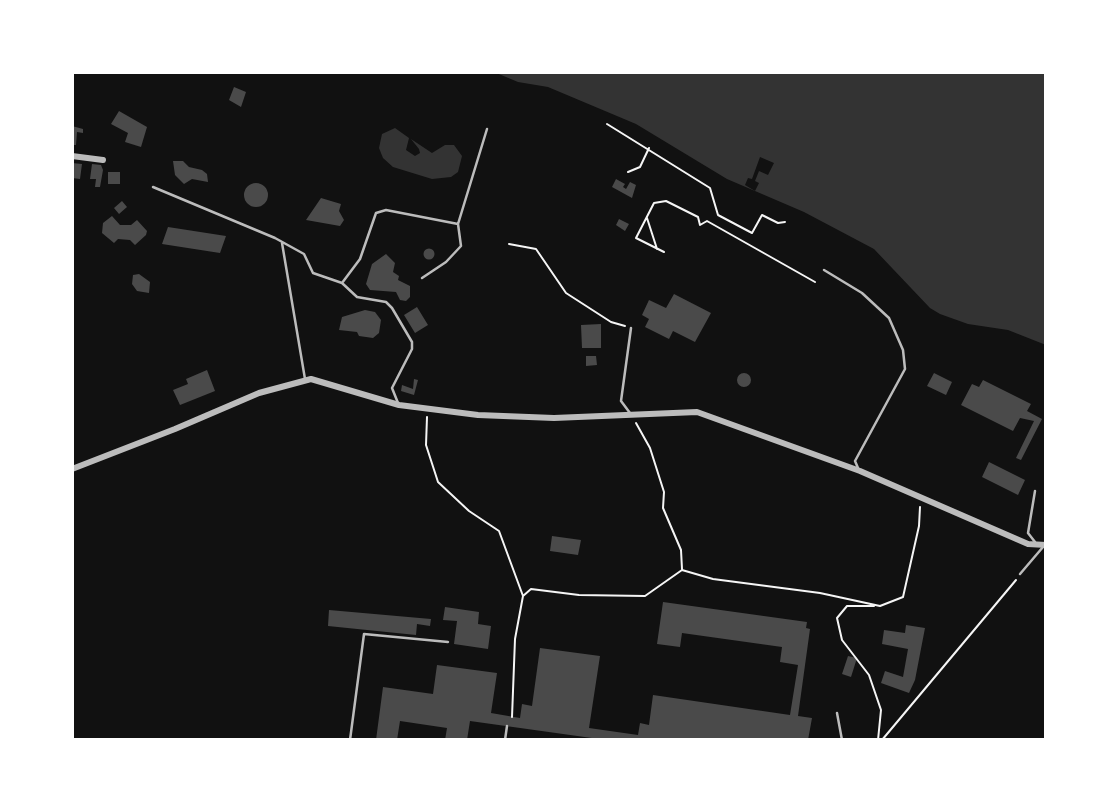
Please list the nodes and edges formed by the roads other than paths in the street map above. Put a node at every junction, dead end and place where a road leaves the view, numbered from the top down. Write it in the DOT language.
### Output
graph roads {
  1 [pos="487,129"];
  2 [pos="72,156"];
  3 [pos="103,160"];
  4 [pos="153,187"];
  5 [pos="458,224"];
  6 [pos="282,243"];
  7 [pos="824,270"];
  8 [pos="422,278"];
  9 [pos="342,283"];
  10 [pos="631,328"];
  11 [pos="305,379"];
  12 [pos="399,404"];
  13 [pos="630,413"];
  14 [pos="72,469"];
  15 [pos="859,471"];
  16 [pos="1035,491"];
  17 [pos="1043,546"];
  18 [pos="1020,574"];
  19 [pos="448,642"];
  20 [pos="837,713"];
  21 [pos="507,726"];
  22 [pos="351,740"];
  23 [pos="505,740"];
  24 [pos="842,740"];
  1 -- 5 [label="lane"];
  2 -- 3 [label="street"];
  4 -- 6 [label="lane"];
  5 -- 8 [label="lane"];
  5 -- 9 [label="lane"];
  6 -- 9 [label="lane"];
  6 -- 11 [label="lane"];
  7 -- 15 [label="lane"];
  9 -- 12 [label="lane"];
  10 -- 13 [label="lane"];
  11 -- 12 [label="street"];
  11 -- 14 [label="street"];
  12 -- 13 [label="street"];
  13 -- 15 [label="street"];
  15 -- 17 [label="street"];
  16 -- 17 [label="lane"];
  17 -- 18 [label="lane"];
  19 -- 22 [label="lane"];
  20 -- 24 [label="lane"];
  21 -- 23 [label="lane"];
}
